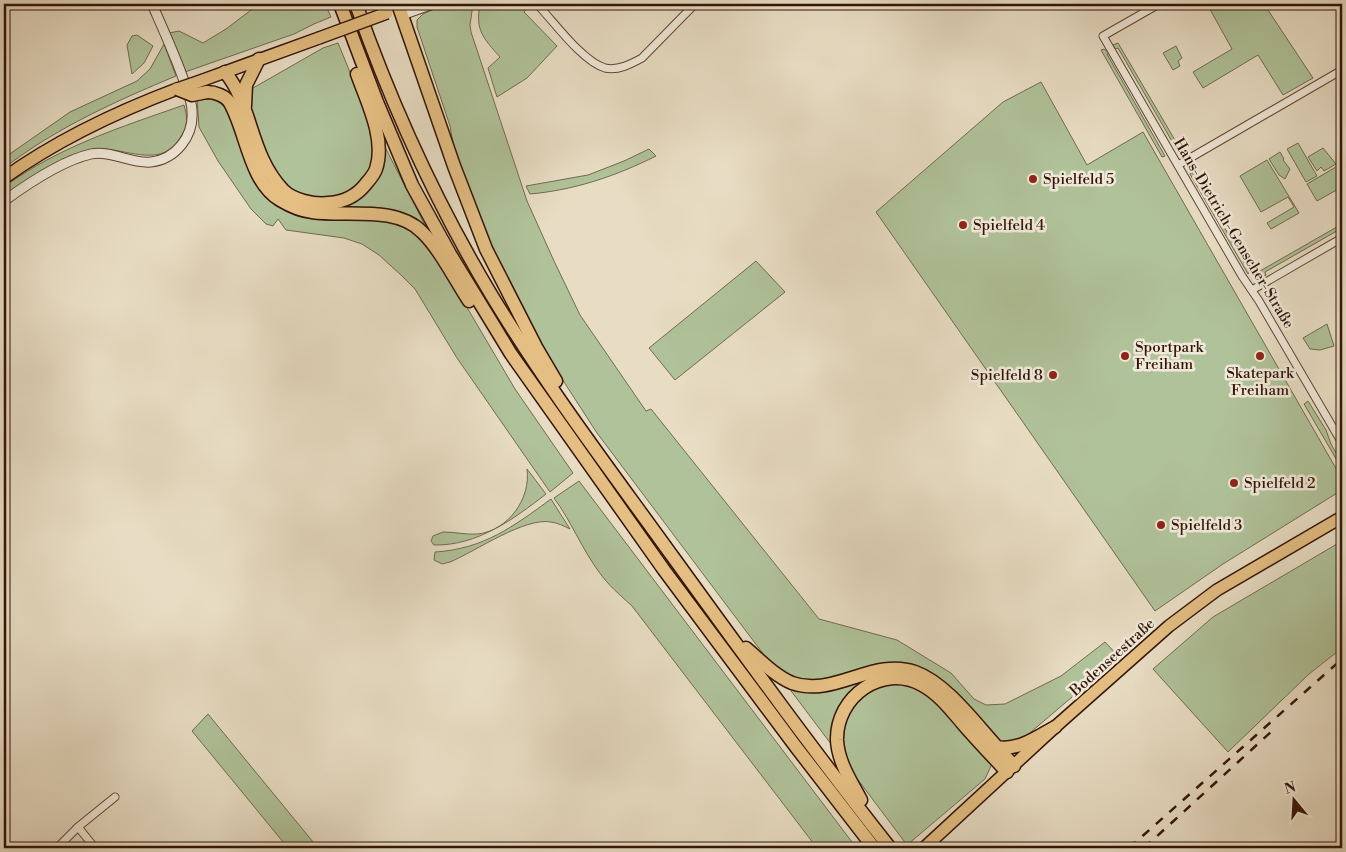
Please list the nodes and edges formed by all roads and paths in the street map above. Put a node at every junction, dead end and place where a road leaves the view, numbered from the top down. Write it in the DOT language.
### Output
graph roads {
  1 [pos="152,4"];
  2 [pos="340,4"];
  3 [pos="356,4"];
  4 [pos="436,4"];
  5 [pos="538,4"];
  6 [pos="695,4"];
  7 [pos="1159,4"];
  8 [pos="400,6"];
  9 [pos="346,20"];
  10 [pos="259,59"];
  11 [pos="1342,70"];
  12 [pos="225,72"];
  13 [pos="205,86"];
  14 [pos="173,91"];
  15 [pos="230,102"];
  16 [pos="246,116"];
  17 [pos="1178,165"];
  18 [pos="4,178"];
  19 [pos="4,201"];
  20 [pos="1342,238"];
  21 [pos="1252,290"];
  22 [pos="511,354"];
  23 [pos="573,420"];
  24 [pos="1342,443"];
  25 [pos="1342,517"];
  26 [pos="727,632"];
  27 [pos="1056,727"];
  28 [pos="978,734"];
  29 [pos="994,748"];
  30 [pos="1010,769"];
  31 [pos="115,797"];
  32 [pos="852,819"];
  33 [pos="78,827"];
  34 [pos="873,827"];
  35 [pos="924,847"];
  36 [pos="57,848"];
  37 [pos="95,848"];
  38 [pos="869,848"];
  39 [pos="874,848"];
  40 [pos="890,848"];
  1 -- 19 [label="street"];
  2 -- 9 [label="highway"];
  3 -- 23 [label="highway"];
  4 -- 8 [label="street"];
  5 -- 6 [label="street"];
  7 -- 17 [label="street, Hans-Dietrich-Genscher-Straße"];
  8 -- 10 [label="main road, bridge"];
  8 -- 23 [label="highway"];
  9 -- 16 [label="highway"];
  9 -- 22 [label="highway"];
  10 -- 12 [label="main road"];
  10 -- 16 [label="highway"];
  11 -- 17 [label="street"];
  12 -- 13 [label="main road"];
  12 -- 15 [label="highway"];
  12 -- 16 [label="highway"];
  13 -- 14 [label="highway, bridge"];
  13 -- 15 [label="highway"];
  14 -- 18 [label="main road"];
  15 -- 22 [label="highway"];
  17 -- 21 [label="street, Hans-Dietrich-Genscher-Straße"];
  20 -- 21 [label="street"];
  21 -- 24 [label="street, Hans-Dietrich-Genscher-Straße"];
  22 -- 32 [label="highway"];
  23 -- 26 [label="highway"];
  25 -- 27 [label="main road, Bodenseestraße"];
  26 -- 28 [label="highway"];
  26 -- 34 [label="highway"];
  27 -- 29 [label="highway"];
  27 -- 30 [label="main road, Bodenseestraße"];
  28 -- 29 [label="highway"];
  28 -- 34 [label="highway"];
  29 -- 30 [label="highway"];
  30 -- 35 [label="main road, Bodenseestraße"];
  31 -- 33 [label="street"];
  32 -- 38 [label="highway"];
  32 -- 39 [label="highway"];
  33 -- 36 [label="street"];
  33 -- 37 [label="street"];
  34 -- 40 [label="highway"];
}
